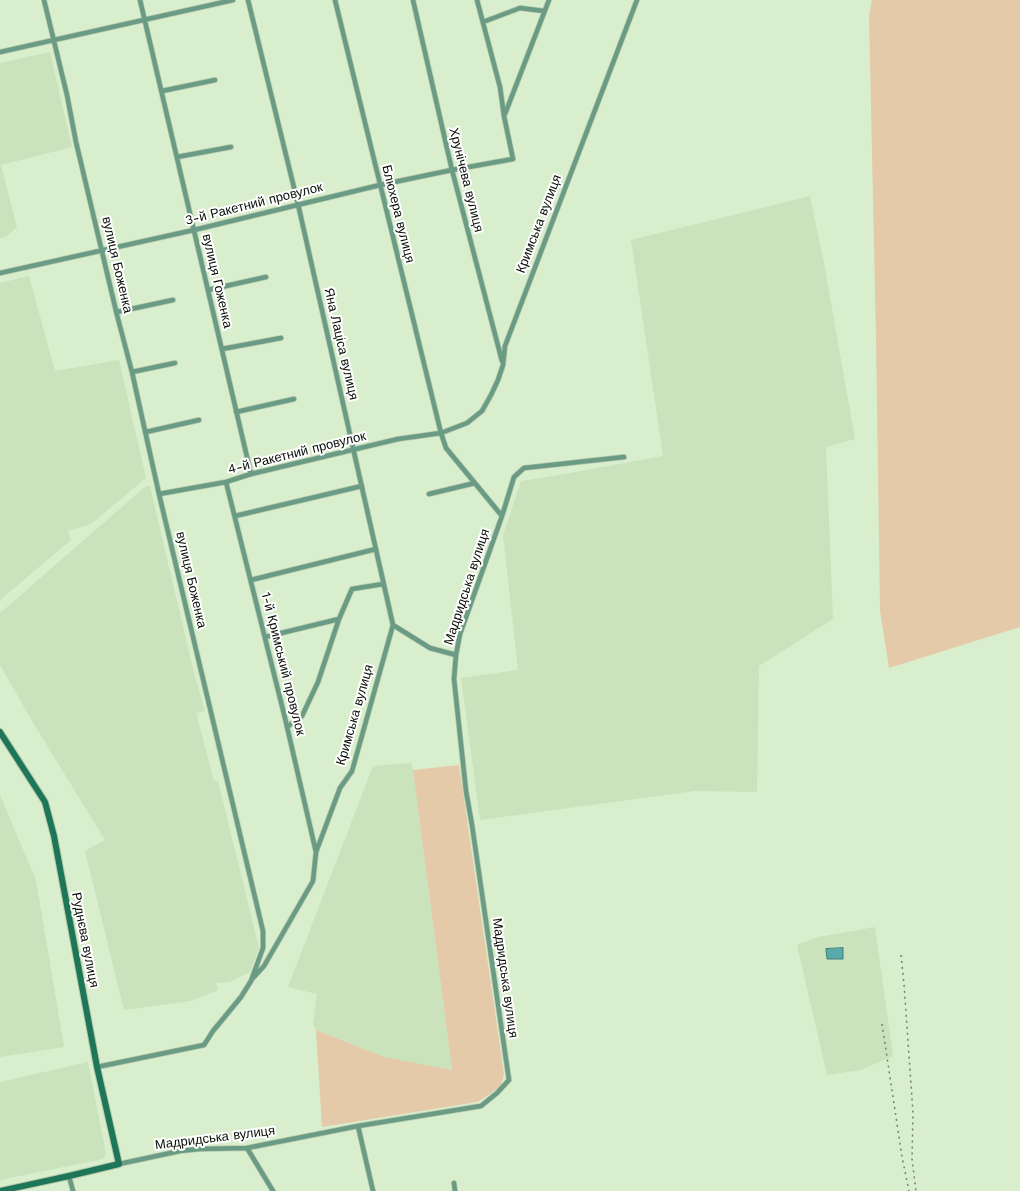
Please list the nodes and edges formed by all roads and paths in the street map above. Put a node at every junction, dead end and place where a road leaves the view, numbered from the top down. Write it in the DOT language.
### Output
graph roads {
  1 [pos="44,0"];
  2 [pos="140,0"];
  3 [pos="233,0"];
  4 [pos="248,0"];
  5 [pos="335,0"];
  6 [pos="413,0"];
  7 [pos="477,0"];
  8 [pos="549,0"];
  9 [pos="637,0"];
  10 [pos="544,11"];
  11 [pos="145,20"];
  12 [pos="483,22"];
  13 [pos="53,40"];
  14 [pos="0,52"];
  15 [pos="215,80"];
  16 [pos="162,91"];
  17 [pos="504,116"];
  18 [pos="231,147"];
  19 [pos="177,157"];
  20 [pos="452,170"];
  21 [pos="380,185"];
  22 [pos="298,204"];
  23 [pos="194,230"];
  24 [pos="103,250"];
  25 [pos="0,273"];
  26 [pos="266,277"];
  27 [pos="208,290"];
  28 [pos="173,300"];
  29 [pos="117,312"];
  30 [pos="281,338"];
  31 [pos="222,349"];
  32 [pos="175,363"];
  33 [pos="503,364"];
  34 [pos="132,372"];
  35 [pos="294,399"];
  36 [pos="236,412"];
  37 [pos="199,420"];
  38 [pos="146,432"];
  39 [pos="441,433"];
  40 [pos="353,450"];
  41 [pos="624,457"];
  42 [pos="251,474"];
  43 [pos="226,482"];
  44 [pos="475,483"];
  45 [pos="362,486"];
  46 [pos="159,494"];
  47 [pos="429,494"];
  48 [pos="235,516"];
  49 [pos="502,516"];
  50 [pos="376,549"];
  51 [pos="251,580"];
  52 [pos="383,584"];
  53 [pos="339,619"];
  54 [pos="393,625"];
  55 [pos="265,637"];
  56 [pos="456,655"];
  57 [pos="287,727"];
  58 [pos="0,732"];
  59 [pos="316,852"];
  60 [pos="251,981"];
  61 [pos="97,1067"];
  62 [pos="358,1126"];
  63 [pos="247,1148"];
  64 [pos="118,1164"];
  65 [pos="70,1176"];
  66 [pos="454,1183"];
  67 [pos="0,1191"];
  68 [pos="73,1191"];
  69 [pos="273,1191"];
  70 [pos="373,1191"];
  71 [pos="455,1191"];
  1 -- 13 [label="street, вулиця Боженка"];
  2 -- 11 [label="street, вулиця Гоженка"];
  3 -- 11 [label="street"];
  4 -- 22 [label="street, Яна Лаціса вулиця"];
  5 -- 21 [label="street, Блюхера вулиця"];
  6 -- 20 [label="street, Хрунічева вулиця"];
  7 -- 12 [label="street"];
  8 -- 10 [label="street"];
  9 -- 33 [label="street, Кримська вулиця"];
  10 -- 12 [label="street"];
  10 -- 17 [label="street"];
  11 -- 13 [label="street"];
  11 -- 16 [label="street, вулиця Гоженка"];
  12 -- 17 [label="street"];
  13 -- 14 [label="street"];
  13 -- 24 [label="street, вулиця Боженка"];
  15 -- 16 [label="street"];
  16 -- 19 [label="street, вулиця Гоженка"];
  17 -- 20 [label="street, 3-й Ракетний провулок"];
  18 -- 19 [label="street"];
  19 -- 23 [label="street, вулиця Гоженка"];
  20 -- 21 [label="street, 3-й Ракетний провулок"];
  20 -- 33 [label="street, Хрунічева вулиця"];
  21 -- 22 [label="street, 3-й Ракетний провулок"];
  21 -- 39 [label="street, Блюхера вулиця"];
  22 -- 23 [label="street, 3-й Ракетний провулок"];
  22 -- 40 [label="street, Яна Лаціса вулиця"];
  23 -- 24 [label="street, 3-й Ракетний провулок"];
  23 -- 27 [label="street, вулиця Гоженка"];
  24 -- 25 [label="street, 3-й Ракетний провулок"];
  24 -- 29 [label="street, вулиця Боженка"];
  26 -- 27 [label="street"];
  27 -- 31 [label="street, вулиця Гоженка"];
  28 -- 29 [label="street"];
  29 -- 34 [label="street, вулиця Боженка"];
  30 -- 31 [label="street"];
  31 -- 36 [label="street, вулиця Гоженка"];
  32 -- 34 [label="street"];
  33 -- 39 [label="street, Кримська вулиця"];
  34 -- 38 [label="street, вулиця Боженка"];
  35 -- 36 [label="street"];
  36 -- 42 [label="street, вулиця Гоженка"];
  37 -- 38 [label="street"];
  38 -- 46 [label="street, вулиця Боженка"];
  39 -- 40 [label="street, 4-й Ракетний провулок"];
  39 -- 44 [label="street, Блюхера вулиця"];
  40 -- 42 [label="street, 4-й Ракетний провулок"];
  40 -- 45 [label="street, Яна Лаціса вулиця"];
  41 -- 49 [label="street, Мадридська вулиця"];
  42 -- 43 [label="street, 4-й Ракетний провулок"];
  43 -- 46 [label="street, 4-й Ракетний провулок"];
  43 -- 48 [label="street, 1-й Кримський провулок"];
  44 -- 47 [label="street"];
  44 -- 49 [label="street, Блюхера вулиця"];
  45 -- 48 [label="street"];
  45 -- 50 [label="street, Яна Лаціса вулиця"];
  46 -- 60 [label="street, вулиця Боженка"];
  48 -- 51 [label="street, 1-й Кримський провулок"];
  49 -- 56 [label="street, Мадридська вулиця"];
  50 -- 51 [label="street"];
  50 -- 52 [label="street, Яна Лаціса вулиця"];
  51 -- 55 [label="street, 1-й Кримський провулок"];
  52 -- 53 [label="street"];
  52 -- 54 [label="street, Яна Лаціса вулиця"];
  53 -- 55 [label="street"];
  53 -- 57 [label="street"];
  54 -- 56 [label="street"];
  54 -- 59 [label="street, Кримська вулиця"];
  55 -- 57 [label="street, 1-й Кримський провулок"];
  56 -- 62 [label="street, Мадридська вулиця"];
  57 -- 59 [label="street, 1-й Кримський провулок"];
  58 -- 61 [label="street, Руднєва вулиця"];
  59 -- 60 [label="street, Кримська вулиця"];
  60 -- 61 [label="street, вулиця Боженка"];
  61 -- 64 [label="street, Руднєва вулиця"];
  62 -- 63 [label="street, Мадридська вулиця"];
  62 -- 70 [label="street"];
  63 -- 64 [label="street, Мадридська вулиця"];
  63 -- 69 [label="street"];
  64 -- 65 [label="street, Мадридська вулиця"];
  65 -- 67 [label="street, Мадридська вулиця"];
  65 -- 68 [label="street"];
  66 -- 71 [label="street"];
}
